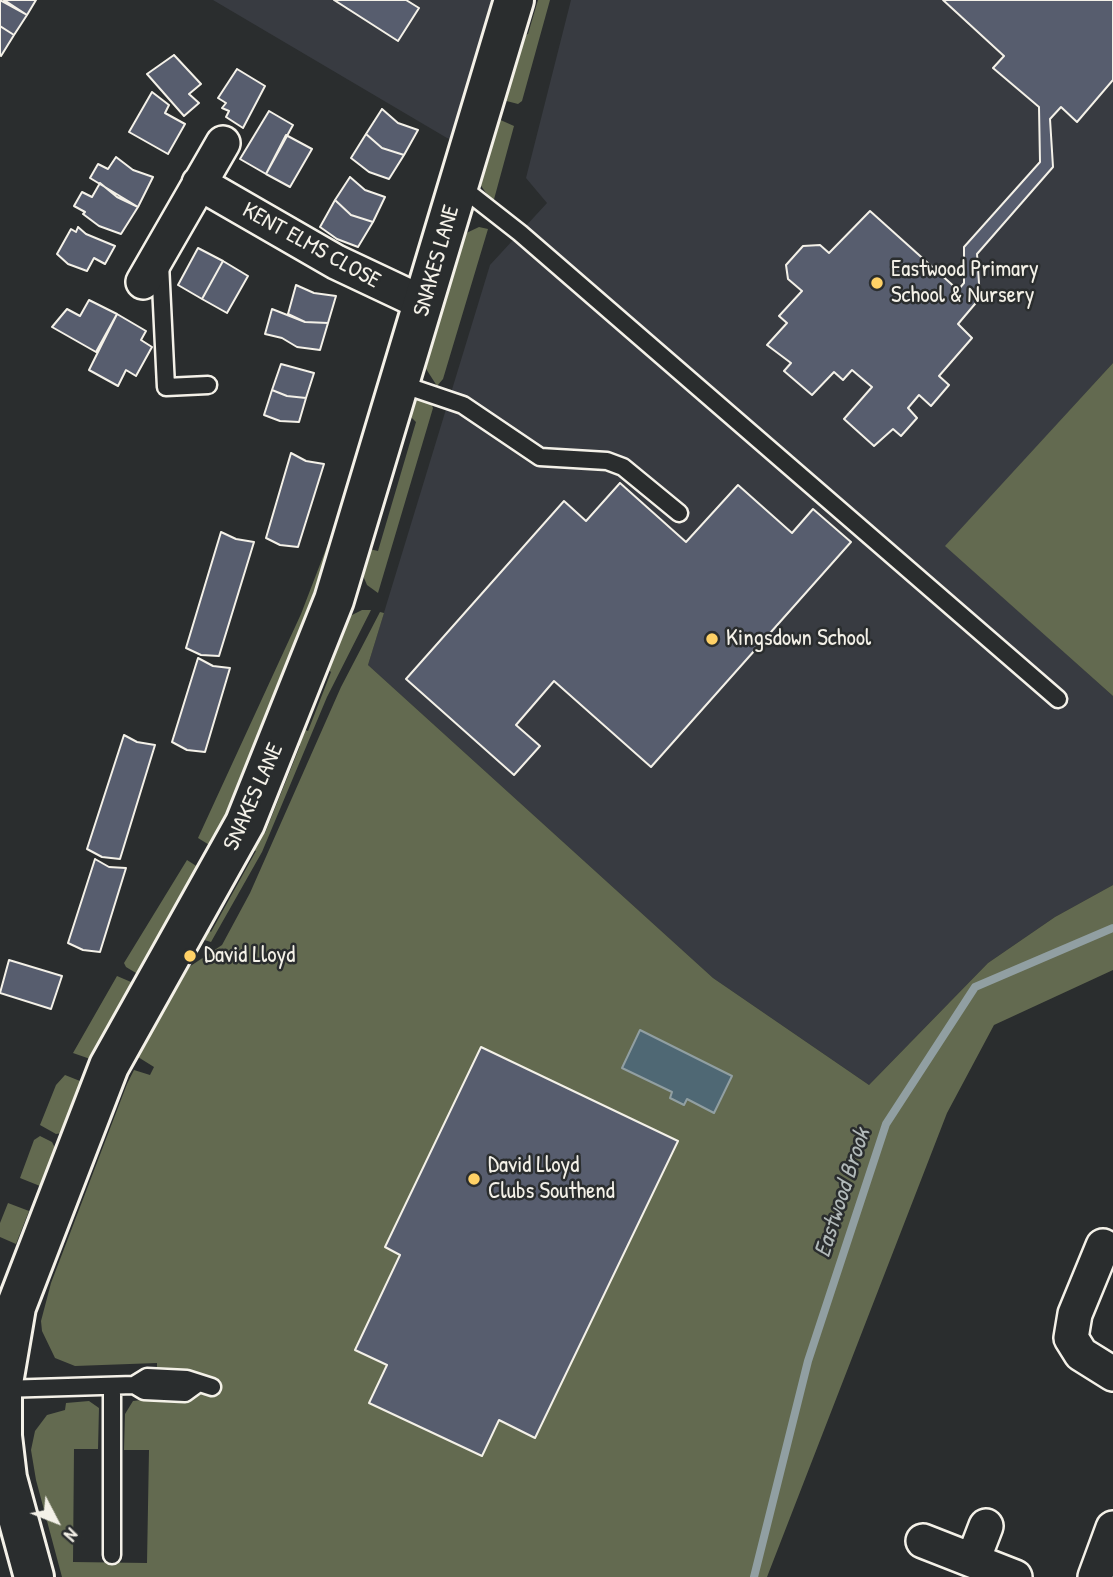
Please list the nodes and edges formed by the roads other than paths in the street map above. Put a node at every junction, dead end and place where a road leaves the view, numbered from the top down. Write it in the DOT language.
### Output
graph roads {
  1 [pos="514,0"];
  2 [pos="223,142"];
  3 [pos="199,183"];
  4 [pos="459,185"];
  5 [pos="159,253"];
  6 [pos="143,282"];
  7 [pos="425,304"];
  8 [pos="401,384"];
  9 [pos="208,385"];
  10 [pos="679,513"];
  11 [pos="1058,699"];
  12 [pos="1103,1264"];
  13 [pos="8,1306"];
  14 [pos="1113,1374"];
  15 [pos="112,1386"];
  16 [pos="204,1386"];
  17 [pos="2,1389"];
  18 [pos="3,1477"];
  19 [pos="986,1527"];
  20 [pos="1113,1528"];
  21 [pos="923,1541"];
  22 [pos="112,1555"];
  23 [pos="972,1560"];
  24 [pos="34,1577"];
  25 [pos="1015,1577"];
  26 [pos="1095,1577"];
  1 -- 4 [label="street, SNAKES LANE"];
  2 -- 3 [label="street"];
  3 -- 5 [label="street"];
  3 -- 7 [label="street, KENT ELMS CLOSE"];
  4 -- 7 [label="street, SNAKES LANE"];
  4 -- 11 [label="lane"];
  5 -- 6 [label="street"];
  5 -- 9 [label="lane"];
  7 -- 8 [label="street, SNAKES LANE"];
  8 -- 10 [label="lane"];
  8 -- 13 [label="street, SNAKES LANE"];
  12 -- 14 [label="street"];
  13 -- 17 [label="street, SNAKES LANE"];
  15 -- 16 [label="lane"];
  15 -- 17 [label="lane"];
  15 -- 22 [label="lane"];
  17 -- 18 [label="street, SNAKES LANE"];
  18 -- 24 [label="street, SNAKES LANE"];
  19 -- 23 [label="street"];
  20 -- 26 [label="street"];
  21 -- 23 [label="street"];
  23 -- 25 [label="street"];
}
